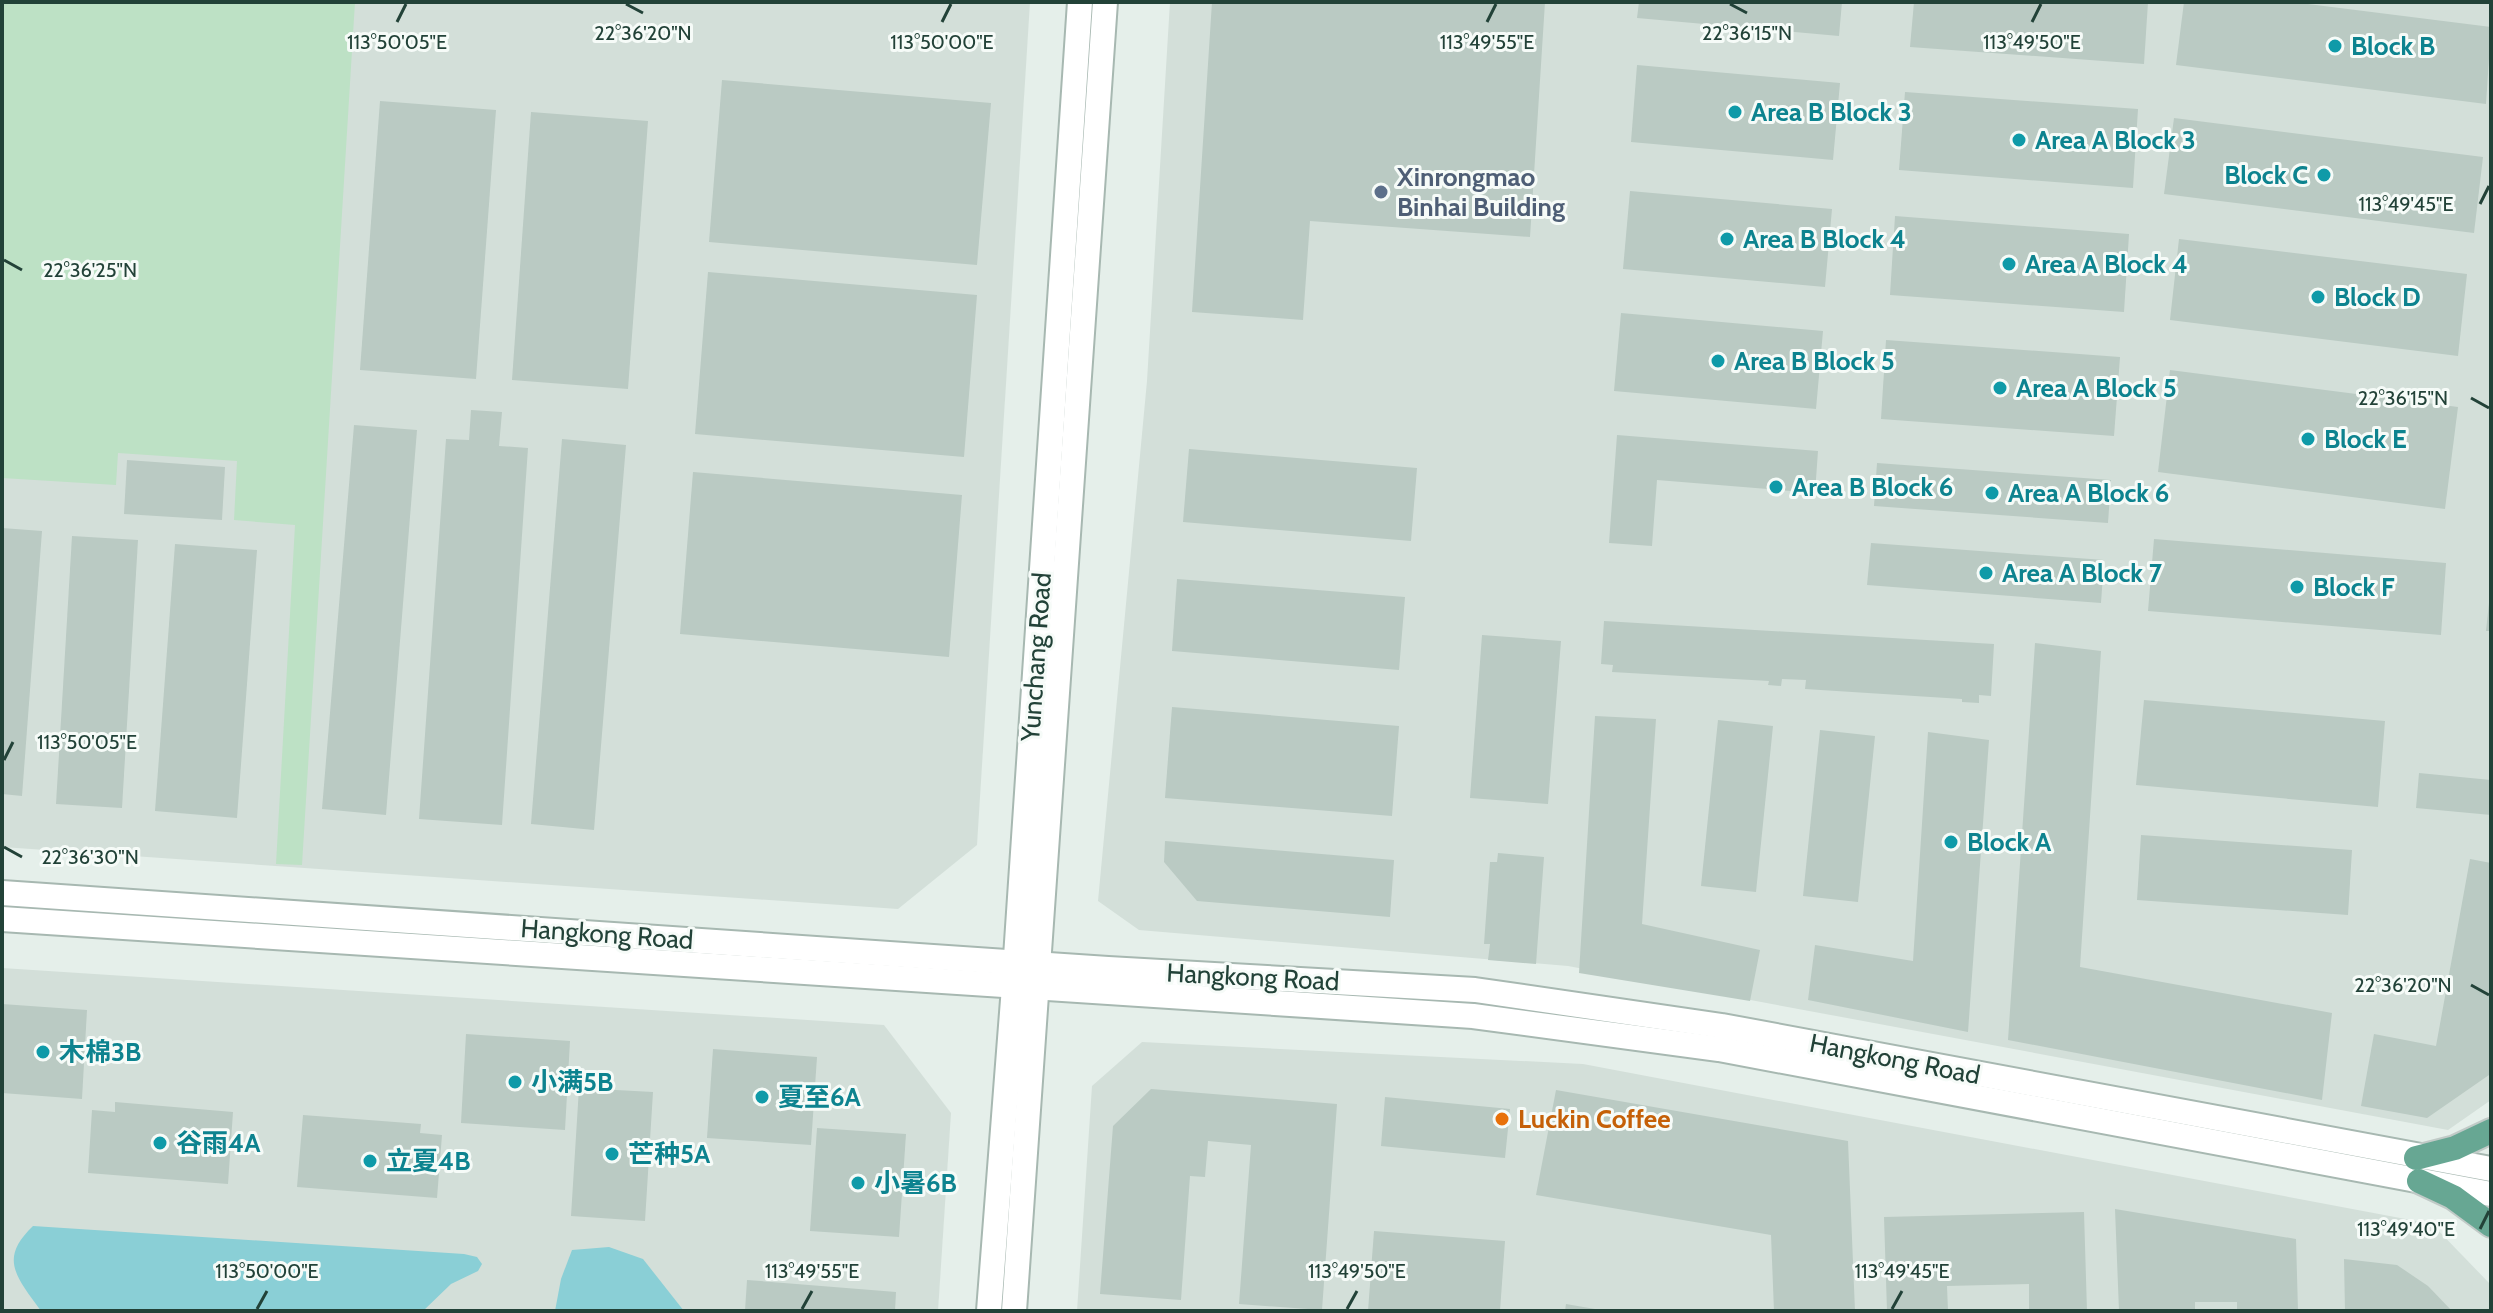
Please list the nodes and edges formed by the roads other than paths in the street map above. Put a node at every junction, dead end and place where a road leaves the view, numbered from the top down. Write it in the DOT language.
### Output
graph roads {
  1 [pos="1080,2"];
  2 [pos="1105,2"];
  3 [pos="2,893"];
  4 [pos="2,919"];
  5 [pos="1016,962"];
  6 [pos="1041,964"];
  7 [pos="1014,987"];
  8 [pos="1039,989"];
  9 [pos="2491,1131"];
  10 [pos="2491,1169"];
  11 [pos="2418,1170"];
  12 [pos="2491,1194"];
  13 [pos="2491,1225"];
  14 [pos="989,1311"];
  15 [pos="1014,1311"];
  1 -- 5 [label="street, Yunchang Road"];
  2 -- 6 [label="street, Yunchang Road"];
  3 -- 5 [label="street, Hangkong Road"];
  4 -- 7 [label="street, Hangkong Road"];
  5 -- 6 [label="street, Hangkong Road"];
  5 -- 7 [label="street, Yunchang Road"];
  6 -- 8 [label="street, Yunchang Road"];
  6 -- 11 [label="street, Hangkong Road"];
  7 -- 8 [label="street, Hangkong Road"];
  7 -- 14 [label="street, Yunchang Road"];
  8 -- 11 [label="street, Hangkong Road"];
  8 -- 15 [label="street, Yunchang Road"];
  9 -- 11 [label="main road"];
  10 -- 11 [label="street, Hangkong Road"];
  11 -- 12 [label="street, Hangkong Road"];
  11 -- 13 [label="main road"];
}
